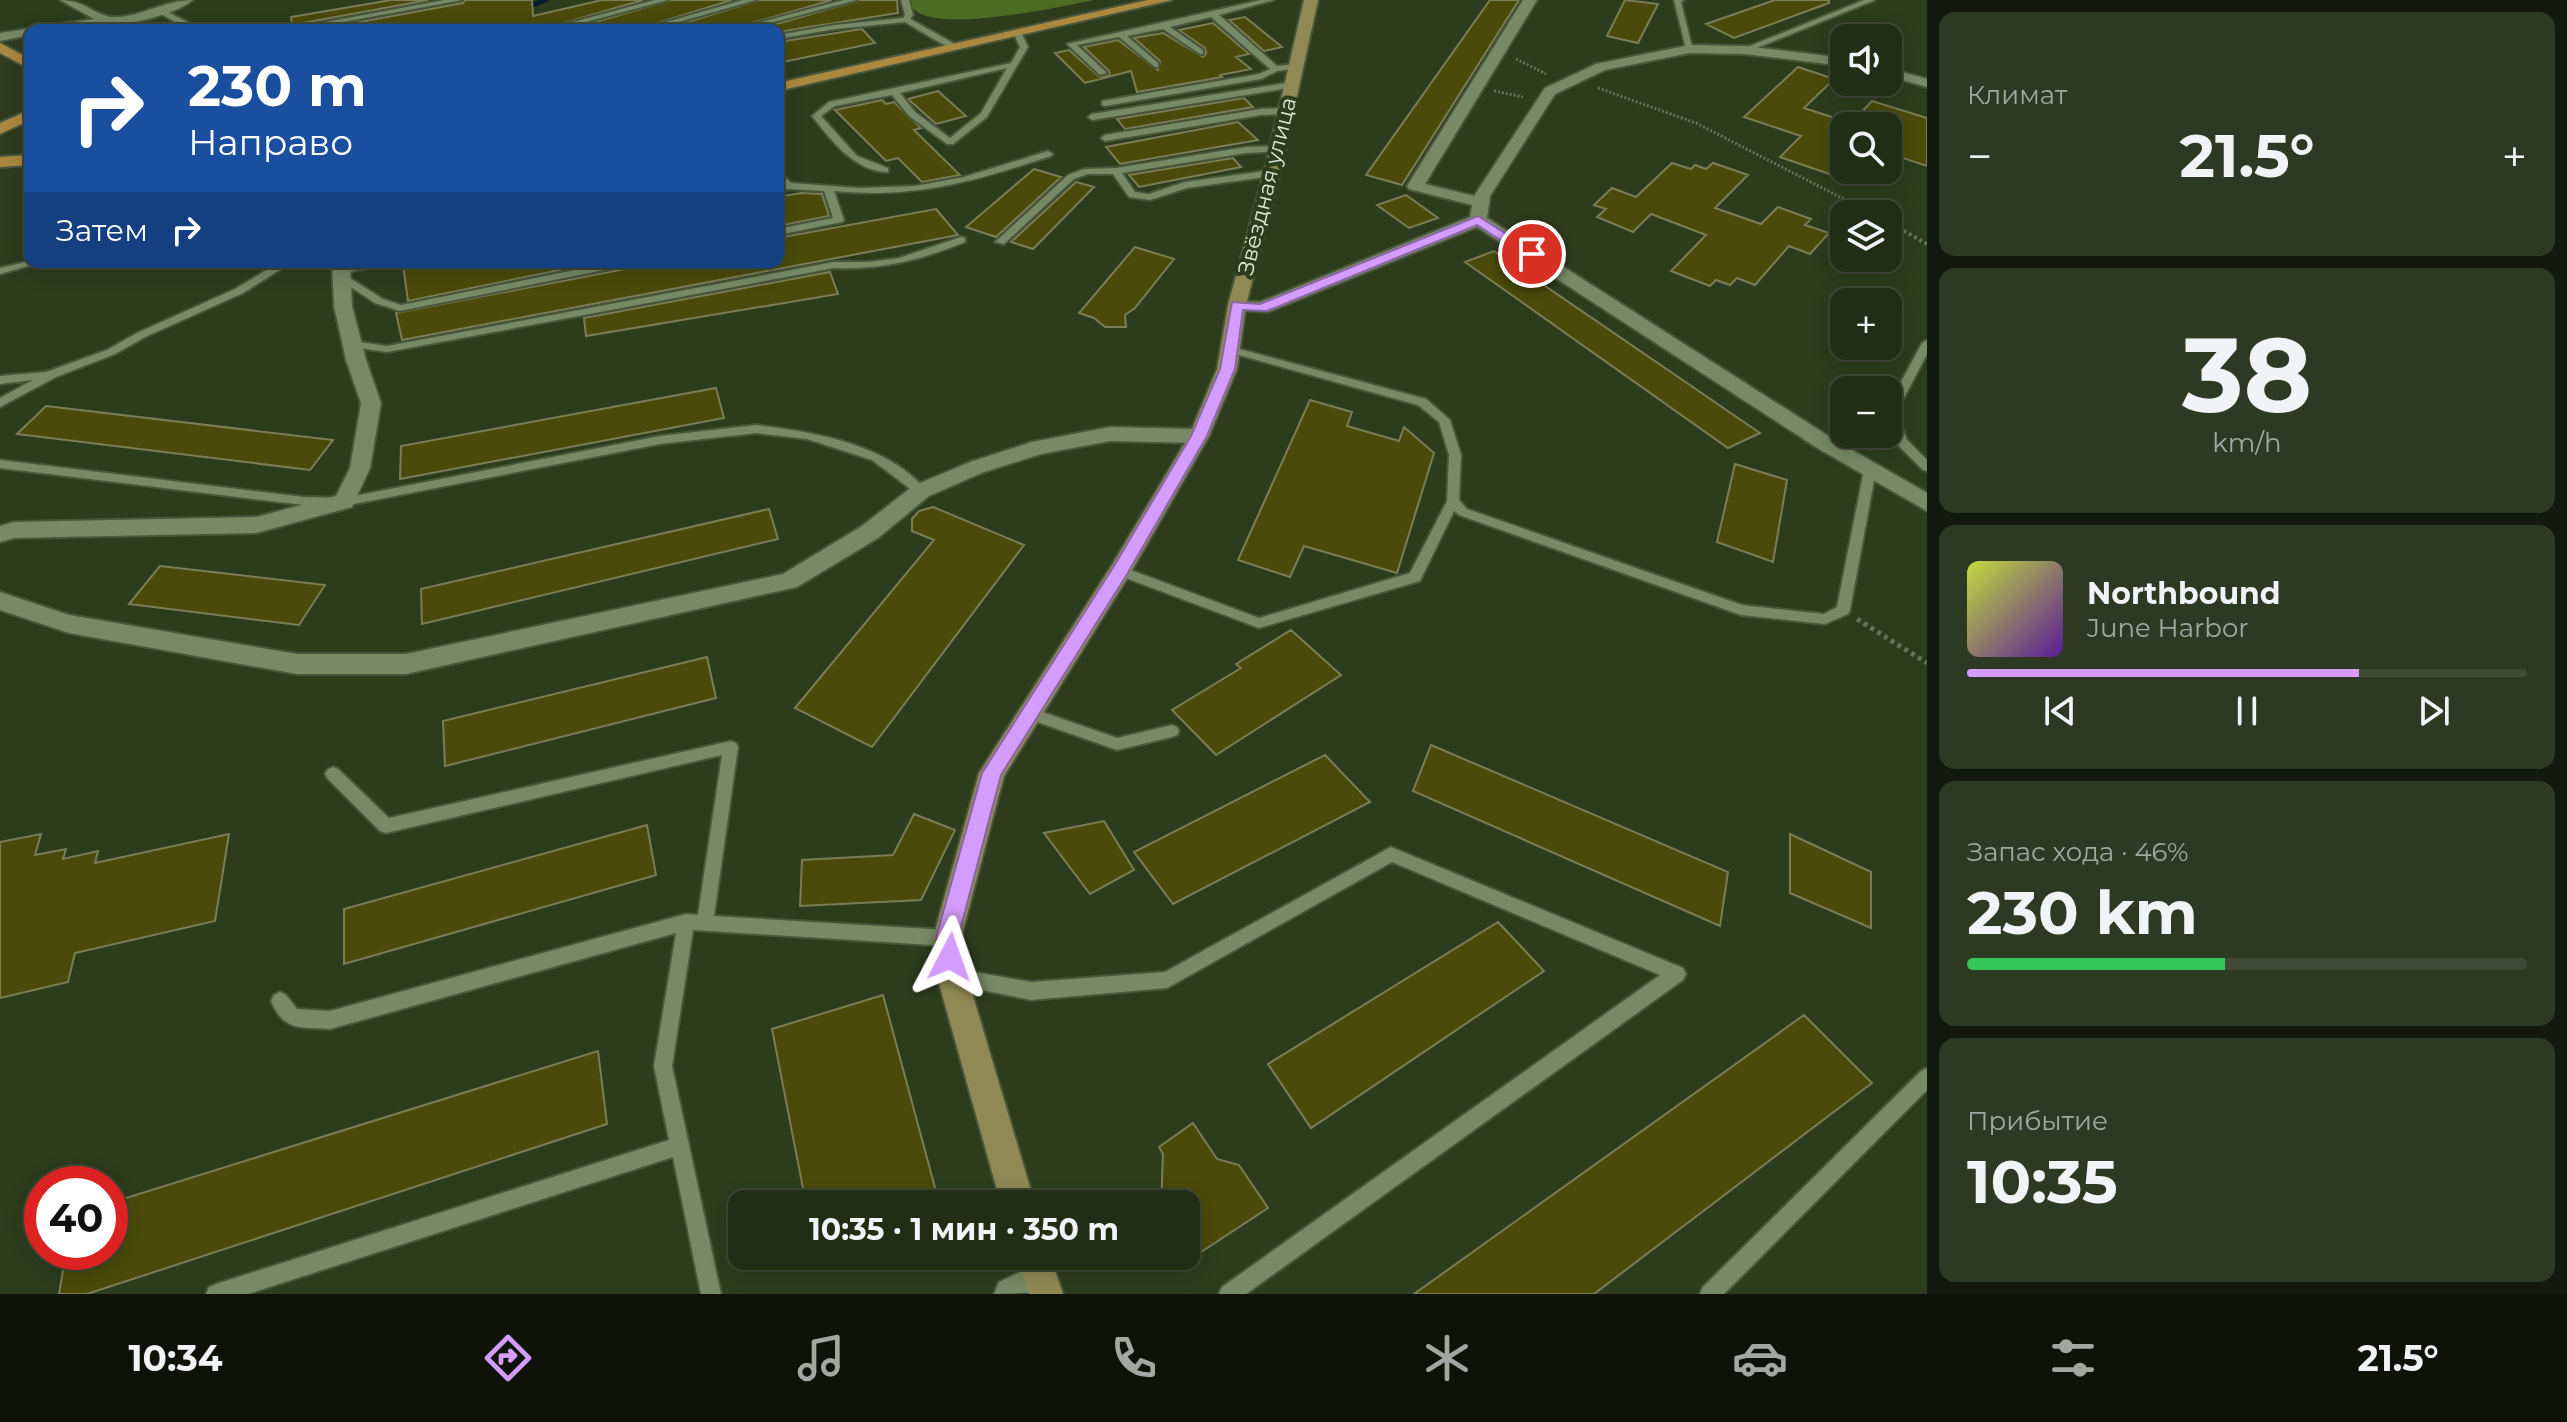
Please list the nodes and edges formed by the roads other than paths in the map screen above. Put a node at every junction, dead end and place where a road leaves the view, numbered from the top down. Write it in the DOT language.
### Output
graph roads {
  1 [pos="67,0"];
  2 [pos="186,0"];
  3 [pos="458,0"];
  4 [pos="664,0"];
  5 [pos="752,0"];
  6 [pos="853,0"];
  7 [pos="905,0"];
  8 [pos="1165,0"];
  9 [pos="1270,0"];
  10 [pos="1530,0"];
  11 [pos="1677,0"];
  12 [pos="1871,0"];
  13 [pos="1307,1"];
  14 [pos="162,11"];
  15 [pos="1214,15"];
  16 [pos="906,20"];
  17 [pos="107,21"];
  18 [pos="82,24"];
  19 [pos="185,24"];
  20 [pos="320,24"];
  21 [pos="570,24"];
  22 [pos="664,24"];
  23 [pos="759,24"];
  24 [pos="1164,26"];
  25 [pos="24,32"];
  26 [pos="1017,32"];
  27 [pos="1120,34"];
  28 [pos="784,36"];
  29 [pos="0,37"];
  30 [pos="952,46"];
  31 [pos="0,47"];
  32 [pos="1690,49"];
  33 [pos="1744,50"];
  34 [pos="1200,52"];
  35 [pos="1830,60"];
  36 [pos="24,61"];
  37 [pos="1015,64"];
  38 [pos="1155,65"];
  39 [pos="1103,73"];
  40 [pos="1288,73"];
  41 [pos="1902,76"];
  42 [pos="1927,83"];
  43 [pos="784,86"];
  44 [pos="894,92"];
  45 [pos="1105,103"];
  46 [pos="1286,111"];
  47 [pos="24,117"];
  48 [pos="1092,117"];
  49 [pos="0,129"];
  50 [pos="1105,138"];
  51 [pos="1277,149"];
  52 [pos="1048,154"];
  53 [pos="24,160"];
  54 [pos="0,162"];
  55 [pos="885,170"];
  56 [pos="1116,171"];
  57 [pos="1272,173"];
  58 [pos="784,187"];
  59 [pos="828,188"];
  60 [pos="1480,212"];
  61 [pos="784,231"];
  62 [pos="961,240"];
  63 [pos="1000,242"];
  64 [pos="24,265"];
  65 [pos="277,268"];
  66 [pos="599,268"];
  67 [pos="343,270"];
  68 [pos="0,271"];
  69 [pos="1237,305"];
  70 [pos="1927,343"];
  71 [pos="352,344"];
  72 [pos="1232,350"];
  73 [pos="52,374"];
  74 [pos="0,380"];
  75 [pos="0,403"];
  76 [pos="1199,436"];
  77 [pos="0,464"];
  78 [pos="1927,467"];
  79 [pos="1870,470"];
  80 [pos="921,491"];
  81 [pos="1453,501"];
  82 [pos="344,502"];
  83 [pos="1927,503"];
  84 [pos="0,534"];
  85 [pos="1120,571"];
  86 [pos="0,601"];
  87 [pos="1028,713"];
  88 [pos="1172,731"];
  89 [pos="333,774"];
  90 [pos="696,922"];
  91 [pos="947,938"];
  92 [pos="952,976"];
  93 [pos="280,1001"];
  94 [pos="1927,1077"];
  95 [pos="679,1146"];
  96 [pos="1014,1190"];
  97 [pos="216,1294"];
  98 [pos="711,1294"];
  99 [pos="1229,1294"];
  100 [pos="1710,1294"];
  1 -- 17 [label="street"];
  2 -- 14 [label="street"];
  3 -- 20 [label="lane"];
  4 -- 21 [label="lane"];
  5 -- 22 [label="lane"];
  6 -- 23 [label="lane"];
  7 -- 16 [label="lane"];
  8 -- 26 [label="main road"];
  9 -- 15 [label="lane"];
  10 -- 60 [label="street"];
  11 -- 32 [label="lane"];
  12 -- 33 [label="lane"];
  13 -- 40 [label="street, Звёздная улица"];
  14 -- 17 [label="street"];
  14 -- 19 [label="lane"];
  15 -- 24 [label="lane"];
  15 -- 40 [label="lane"];
  16 -- 28 [label="lane"];
  16 -- 30 [label="lane"];
  17 -- 18 [label="street"];
  24 -- 27 [label="lane"];
  24 -- 34 [label="lane"];
  25 -- 29 [label="street"];
  26 -- 30 [label="main road"];
  26 -- 37 [label="lane"];
  27 -- 38 [label="lane"];
  27 -- 39 [label="lane"];
  30 -- 43 [label="main road"];
  31 -- 36 [label="main road"];
  32 -- 33 [label="street"];
  32 -- 60 [label="street"];
  33 -- 35 [label="street"];
  37 -- 44 [label="lane"];
  37 -- 44 [label="lane"];
  40 -- 45 [label="lane"];
  40 -- 46 [label="street, Звёздная улица"];
  40 -- 48 [label="lane"];
  41 -- 42 [label="street"];
  44 -- 55 [label="lane"];
  46 -- 50 [label="lane"];
  46 -- 51 [label="street, Звёздная улица"];
  47 -- 49 [label="main road"];
  51 -- 56 [label="lane"];
  51 -- 57 [label="street, Звёздная улица"];
  52 -- 59 [label="lane"];
  53 -- 54 [label="main road"];
  56 -- 57 [label="lane"];
  56 -- 63 [label="lane"];
  57 -- 69 [label="street, Звёздная улица"];
  58 -- 59 [label="lane"];
  59 -- 61 [label="lane"];
  60 -- 69 [label="street"];
  60 -- 79 [label="street"];
  62 -- 71 [label="lane"];
  64 -- 68 [label="lane"];
  65 -- 73 [label="lane"];
  66 -- 67 [label="lane"];
  67 -- 71 [label="street"];
  69 -- 72 [label="street, Звёздная улица"];
  70 -- 78 [label="lane"];
  71 -- 82 [label="street"];
  72 -- 76 [label="street, Звёздная улица"];
  72 -- 81 [label="lane"];
  73 -- 74 [label="lane"];
  73 -- 75 [label="lane"];
  76 -- 80 [label="street"];
  76 -- 85 [label="street, Звёздная улица"];
  77 -- 82 [label="lane"];
  79 -- 81 [label="lane"];
  79 -- 83 [label="street"];
  80 -- 82 [label="lane"];
  80 -- 86 [label="street"];
  81 -- 85 [label="lane"];
  82 -- 84 [label="street"];
  85 -- 87 [label="street, Звёздная улица"];
  87 -- 88 [label="lane"];
  87 -- 91 [label="street, Звёздная улица"];
  89 -- 90 [label="lane"];
  90 -- 91 [label="lane"];
  90 -- 93 [label="lane"];
  90 -- 95 [label="lane"];
  91 -- 92 [label="street, Звёздная улица"];
  92 -- 96 [label="street, Звёздная улица"];
  92 -- 99 [label="lane"];
  94 -- 100 [label="lane"];
  95 -- 97 [label="lane"];
  95 -- 98 [label="lane"];
}
